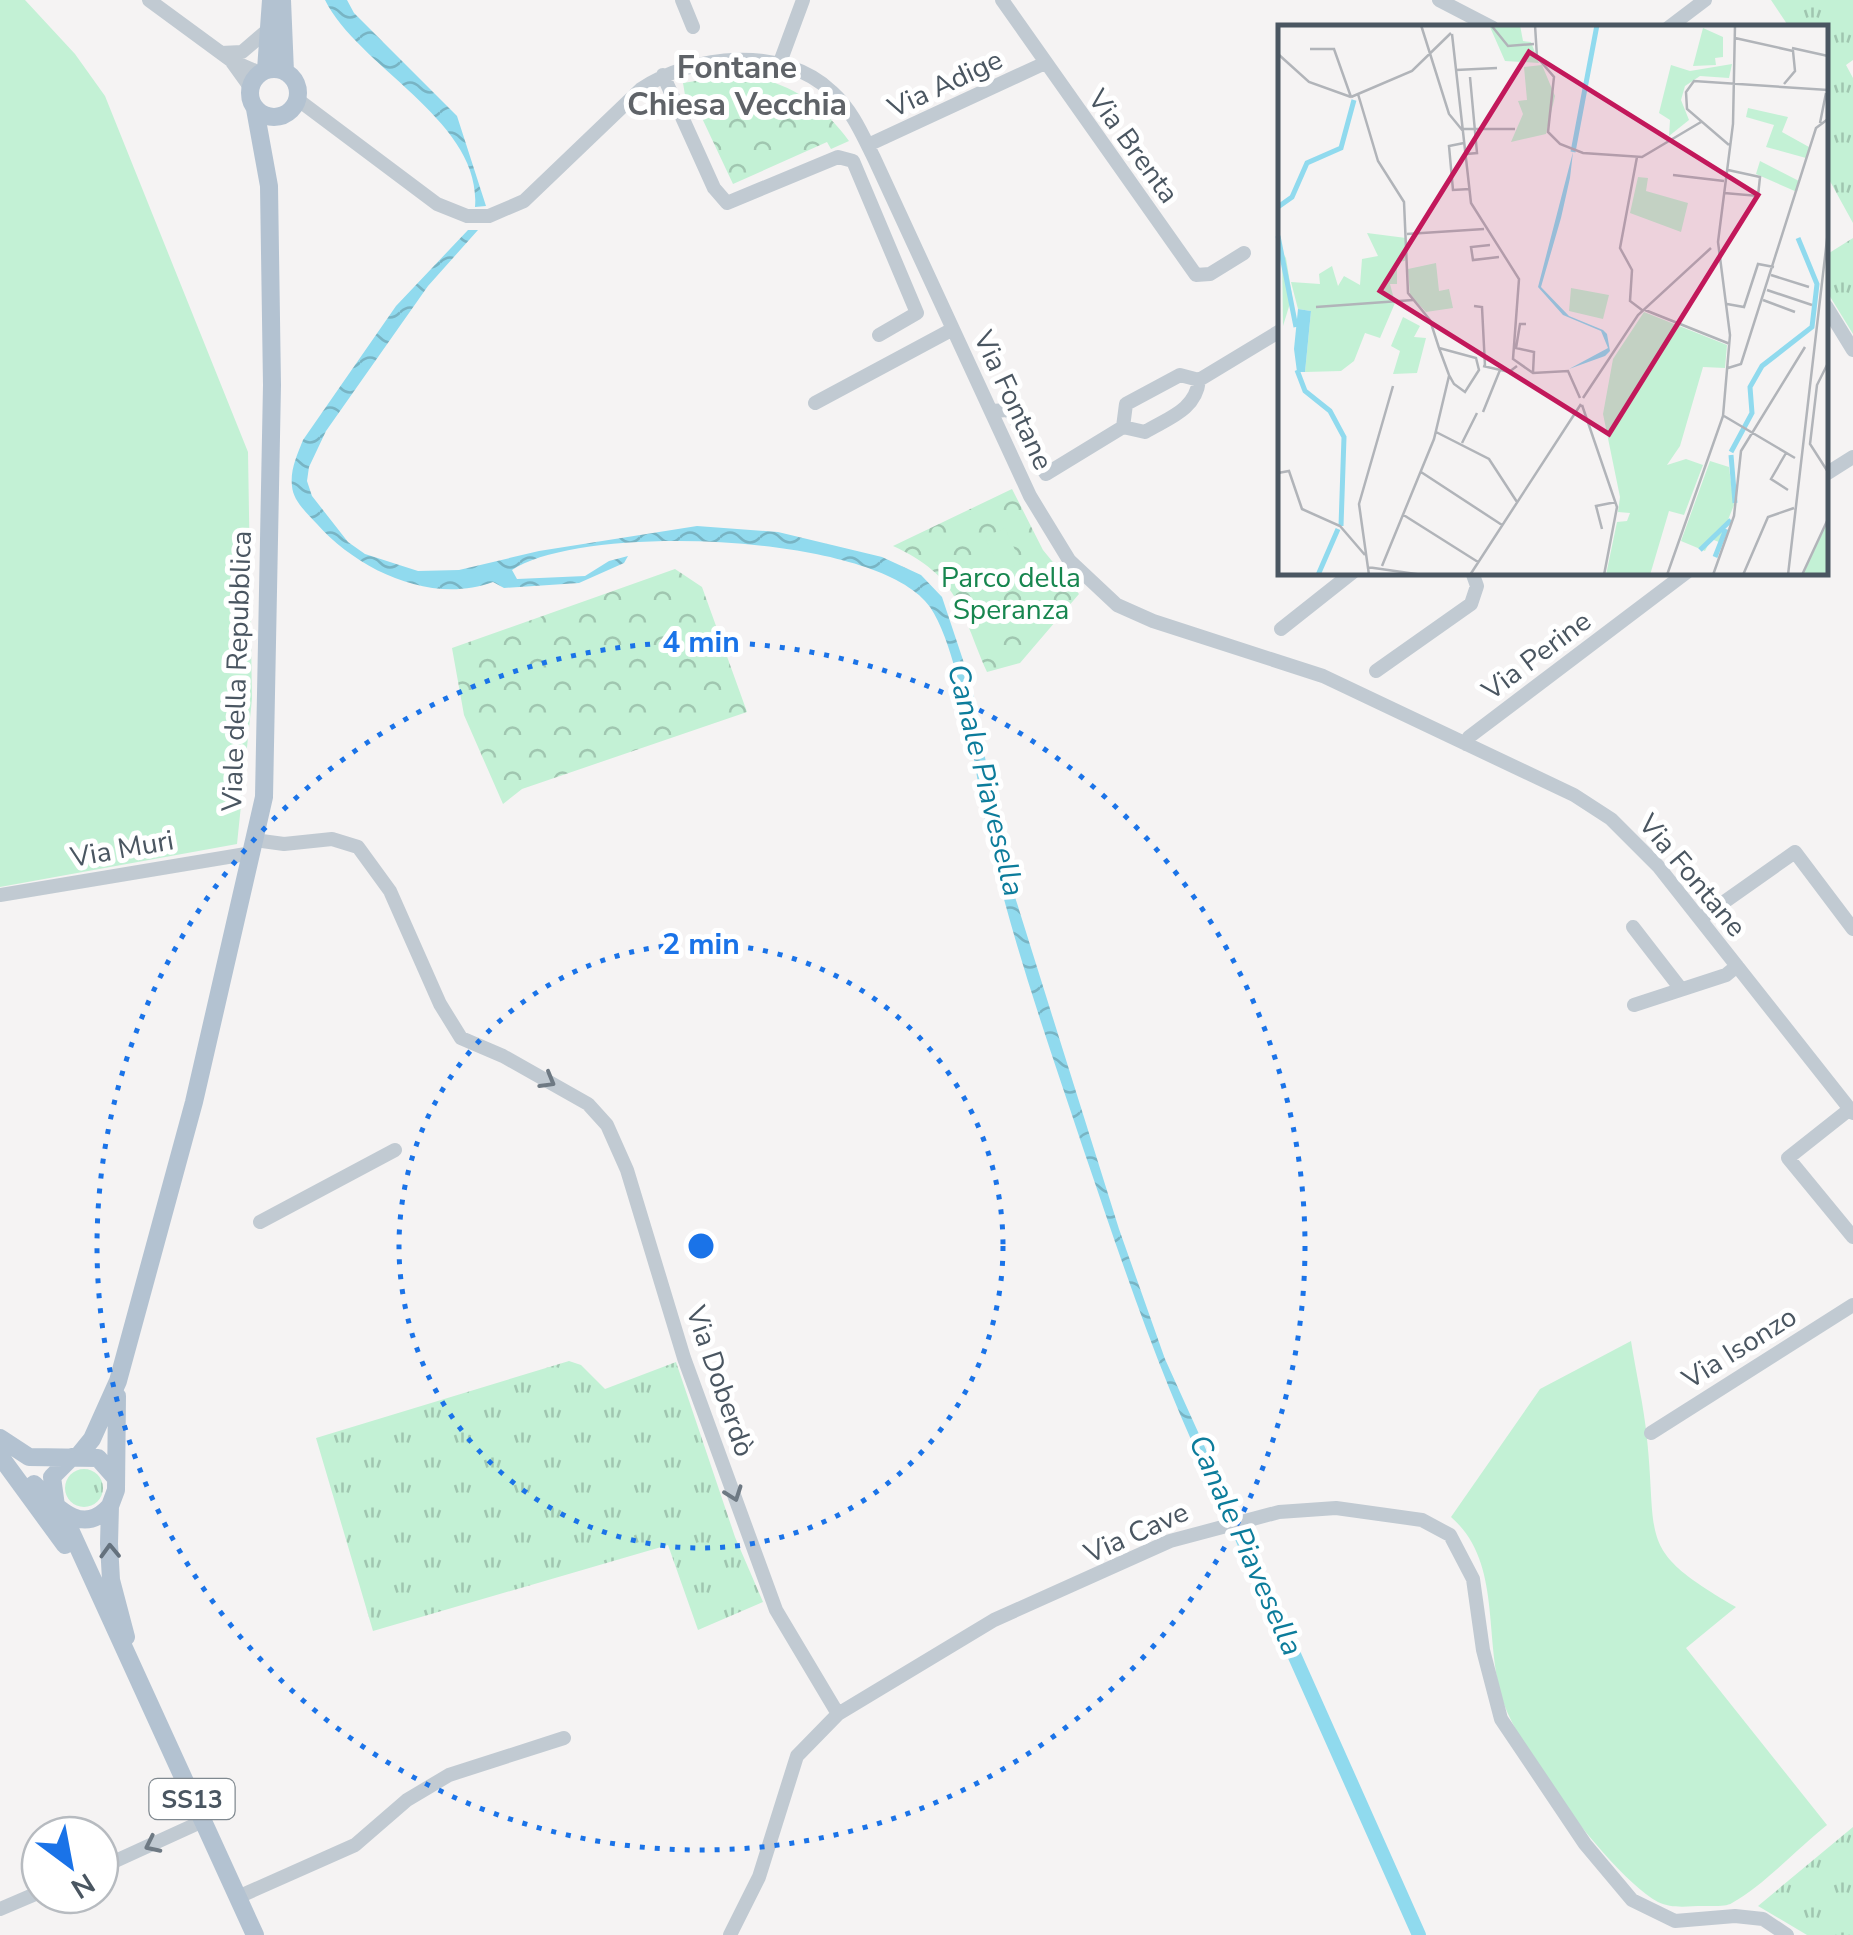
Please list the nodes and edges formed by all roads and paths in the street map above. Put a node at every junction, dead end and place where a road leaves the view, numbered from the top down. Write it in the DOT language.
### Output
graph roads {
  1 [pos="148,0"];
  2 [pos="271,0"];
  3 [pos="282,0"];
  4 [pos="682,0"];
  5 [pos="804,0"];
  6 [pos="1002,0"];
  7 [pos="1439,0"];
  8 [pos="1705,0"];
  9 [pos="1487,25"];
  10 [pos="1672,25"];
  11 [pos="693,27"];
  12 [pos="270,28"];
  13 [pos="226,57"];
  14 [pos="1043,64"];
  15 [pos="779,65"];
  16 [pos="265,76"];
  17 [pos="663,76"];
  18 [pos="289,108"];
  19 [pos="255,109"];
  20 [pos="868,145"];
  21 [pos="270,186"];
  22 [pos="891,194"];
  23 [pos="870,204"];
  24 [pos="1244,253"];
  25 [pos="1828,309"];
  26 [pos="953,328"];
  27 [pos="1278,332"];
  28 [pos="880,335"];
  29 [pos="1853,350"];
  30 [pos="1199,380"];
  31 [pos="816,403"];
  32 [pos="991,411"];
  33 [pos="1124,427"];
  34 [pos="1853,457"];
  35 [pos="1828,473"];
  36 [pos="1046,474"];
  37 [pos="1030,496"];
  38 [pos="1349,575"];
  39 [pos="1473,575"];
  40 [pos="1683,575"];
  41 [pos="1281,629"];
  42 [pos="1376,671"];
  43 [pos="1466,744"];
  44 [pos="253,847"];
  45 [pos="0,894"];
  46 [pos="1700,919"];
  47 [pos="1633,927"];
  48 [pos="1853,928"];
  49 [pos="1738,966"];
  50 [pos="1681,989"];
  51 [pos="1634,1004"];
  52 [pos="1851,1111"];
  53 [pos="395,1150"];
  54 [pos="318,1191"];
  55 [pos="326,1205"];
  56 [pos="260,1222"];
  57 [pos="1853,1237"];
  58 [pos="1853,1305"];
  59 [pos="118,1381"];
  60 [pos="1652,1433"];
  61 [pos="0,1438"];
  62 [pos="0,1446"];
  63 [pos="0,1456"];
  64 [pos="76,1456"];
  65 [pos="116,1480"];
  66 [pos="110,1506"];
  67 [pos="59,1509"];
  68 [pos="108,1619"];
  69 [pos="133,1662"];
  70 [pos="838,1714"];
  71 [pos="564,1738"];
  72 [pos="203,1821"];
  73 [pos="120,1859"];
  74 [pos="238,1897"];
  75 [pos="255,1935"];
  76 [pos="730,1935"];
  77 [pos="1786,1935"];
  1 -- 13 [label="street"];
  2 -- 12 [label="main road, Viale della Repubblica"];
  3 -- 16 [label="main road, Viale della Repubblica"];
  4 -- 11 [label="street"];
  5 -- 15 [label="street"];
  6 -- 14 [label="street, Via Brenta"];
  7 -- 9 [label="street"];
  8 -- 10 [label="street"];
  12 -- 13 [label="street"];
  12 -- 16 [label="main road, Viale della Repubblica"];
  13 -- 16 [label="street"];
  14 -- 20 [label="street, Via Adige"];
  14 -- 24 [label="street, Via Brenta"];
  15 -- 17 [label="street, Via Fontane"];
  15 -- 20 [label="street, Via Fontane"];
  16 -- 18 [label="main road, Viale della Repubblica"];
  16 -- 19 [label="main road, Viale della Repubblica"];
  17 -- 18 [label="street, Via Fontane"];
  17 -- 23 [label="street"];
  18 -- 19 [label="main road"];
  18 -- 21 [label="main road, Viale della Repubblica"];
  19 -- 21 [label="main road, Viale della Repubblica"];
  20 -- 22 [label="street, Via Fontane"];
  21 -- 44 [label="main road, Viale della Repubblica"];
  22 -- 23 [label="street"];
  22 -- 26 [label="street, Via Fontane"];
  23 -- 28 [label="street"];
  25 -- 29 [label="street"];
  26 -- 31 [label="street"];
  26 -- 32 [label="street, Via Fontane"];
  27 -- 30 [label="street"];
  30 -- 33 [label="street"];
  30 -- 33 [label="street"];
  32 -- 36 [label="street"];
  32 -- 37 [label="street, Via Fontane"];
  33 -- 36 [label="street"];
  34 -- 35 [label="street"];
  36 -- 37 [label="street"];
  37 -- 43 [label="street, Via Fontane"];
  38 -- 41 [label="street"];
  39 -- 42 [label="street"];
  40 -- 43 [label="street, Via Perine"];
  43 -- 46 [label="street, Via Fontane"];
  44 -- 45 [label="street, Via Muri"];
  44 -- 59 [label="main road, Viale della Repubblica"];
  44 -- 70 [label="street, Via Doberdò, one-way"];
  46 -- 48 [label="street"];
  46 -- 49 [label="street, Via Fontane"];
  47 -- 50 [label="street"];
  49 -- 50 [label="street, Via Fontane"];
  49 -- 52 [label="street, Via Fontane"];
  50 -- 51 [label="street, Via Fontane"];
  52 -- 57 [label="street"];
  53 -- 54 [label="street"];
  54 -- 55 [label="street"];
  54 -- 56 [label="street"];
  58 -- 60 [label="street, Via Isonzo"];
  59 -- 64 [label="main road"];
  59 -- 65 [label="main road"];
  61 -- 64 [label="main road"];
  62 -- 67 [label="main road"];
  63 -- 68 [label="main road"];
  64 -- 65 [label="main road"];
  64 -- 67 [label="main road"];
  65 -- 66 [label="main road"];
  66 -- 67 [label="main road"];
  69 -- 66 [label="main road, one-way"];
  67 -- 68 [label="main road"];
  68 -- 69 [label="main road"];
  69 -- 72 [label="main road, SS13"];
  70 -- 76 [label="street, Via Cave"];
  70 -- 77 [label="street, Via Cave"];
  71 -- 74 [label="street"];
  72 -- 73 [label="street, one-way"];
  72 -- 74 [label="main road, SS13"];
  74 -- 75 [label="main road, SS13"];
}
